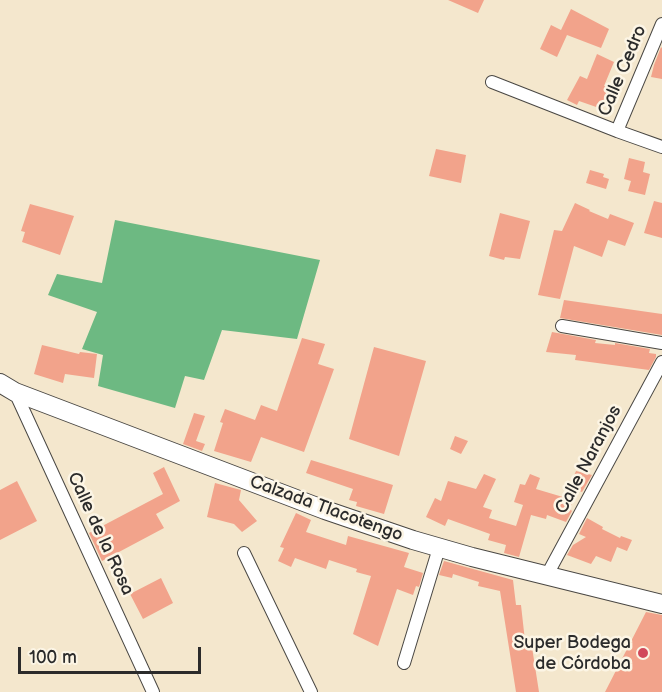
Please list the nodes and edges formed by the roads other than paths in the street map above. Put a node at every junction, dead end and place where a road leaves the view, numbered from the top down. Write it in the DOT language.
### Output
graph roads {
  1 [pos="662,24"];
  2 [pos="492,82"];
  3 [pos="617,131"];
  4 [pos="662,147"];
  5 [pos="562,326"];
  6 [pos="662,343"];
  7 [pos="662,362"];
  8 [pos="8,388"];
  9 [pos="439,548"];
  10 [pos="244,554"];
  11 [pos="547,575"];
  12 [pos="662,604"];
  13 [pos="404,663"];
  14 [pos="153,692"];
  15 [pos="311,692"];
  1 -- 3 [label="street, Calle Cedro"];
  2 -- 3 [label="street"];
  3 -- 4 [label="street"];
  5 -- 6 [label="street"];
  7 -- 11 [label="street, Calle Naranjos"];
  8 -- 9 [label="street, Calzada Tlacotengo"];
  8 -- 14 [label="street, Calle de la Rosa"];
  9 -- 11 [label="street, Calzada Tlacotengo"];
  9 -- 13 [label="street"];
  10 -- 15 [label="street"];
  11 -- 12 [label="street, Calzada Tlacotengo"];
}
